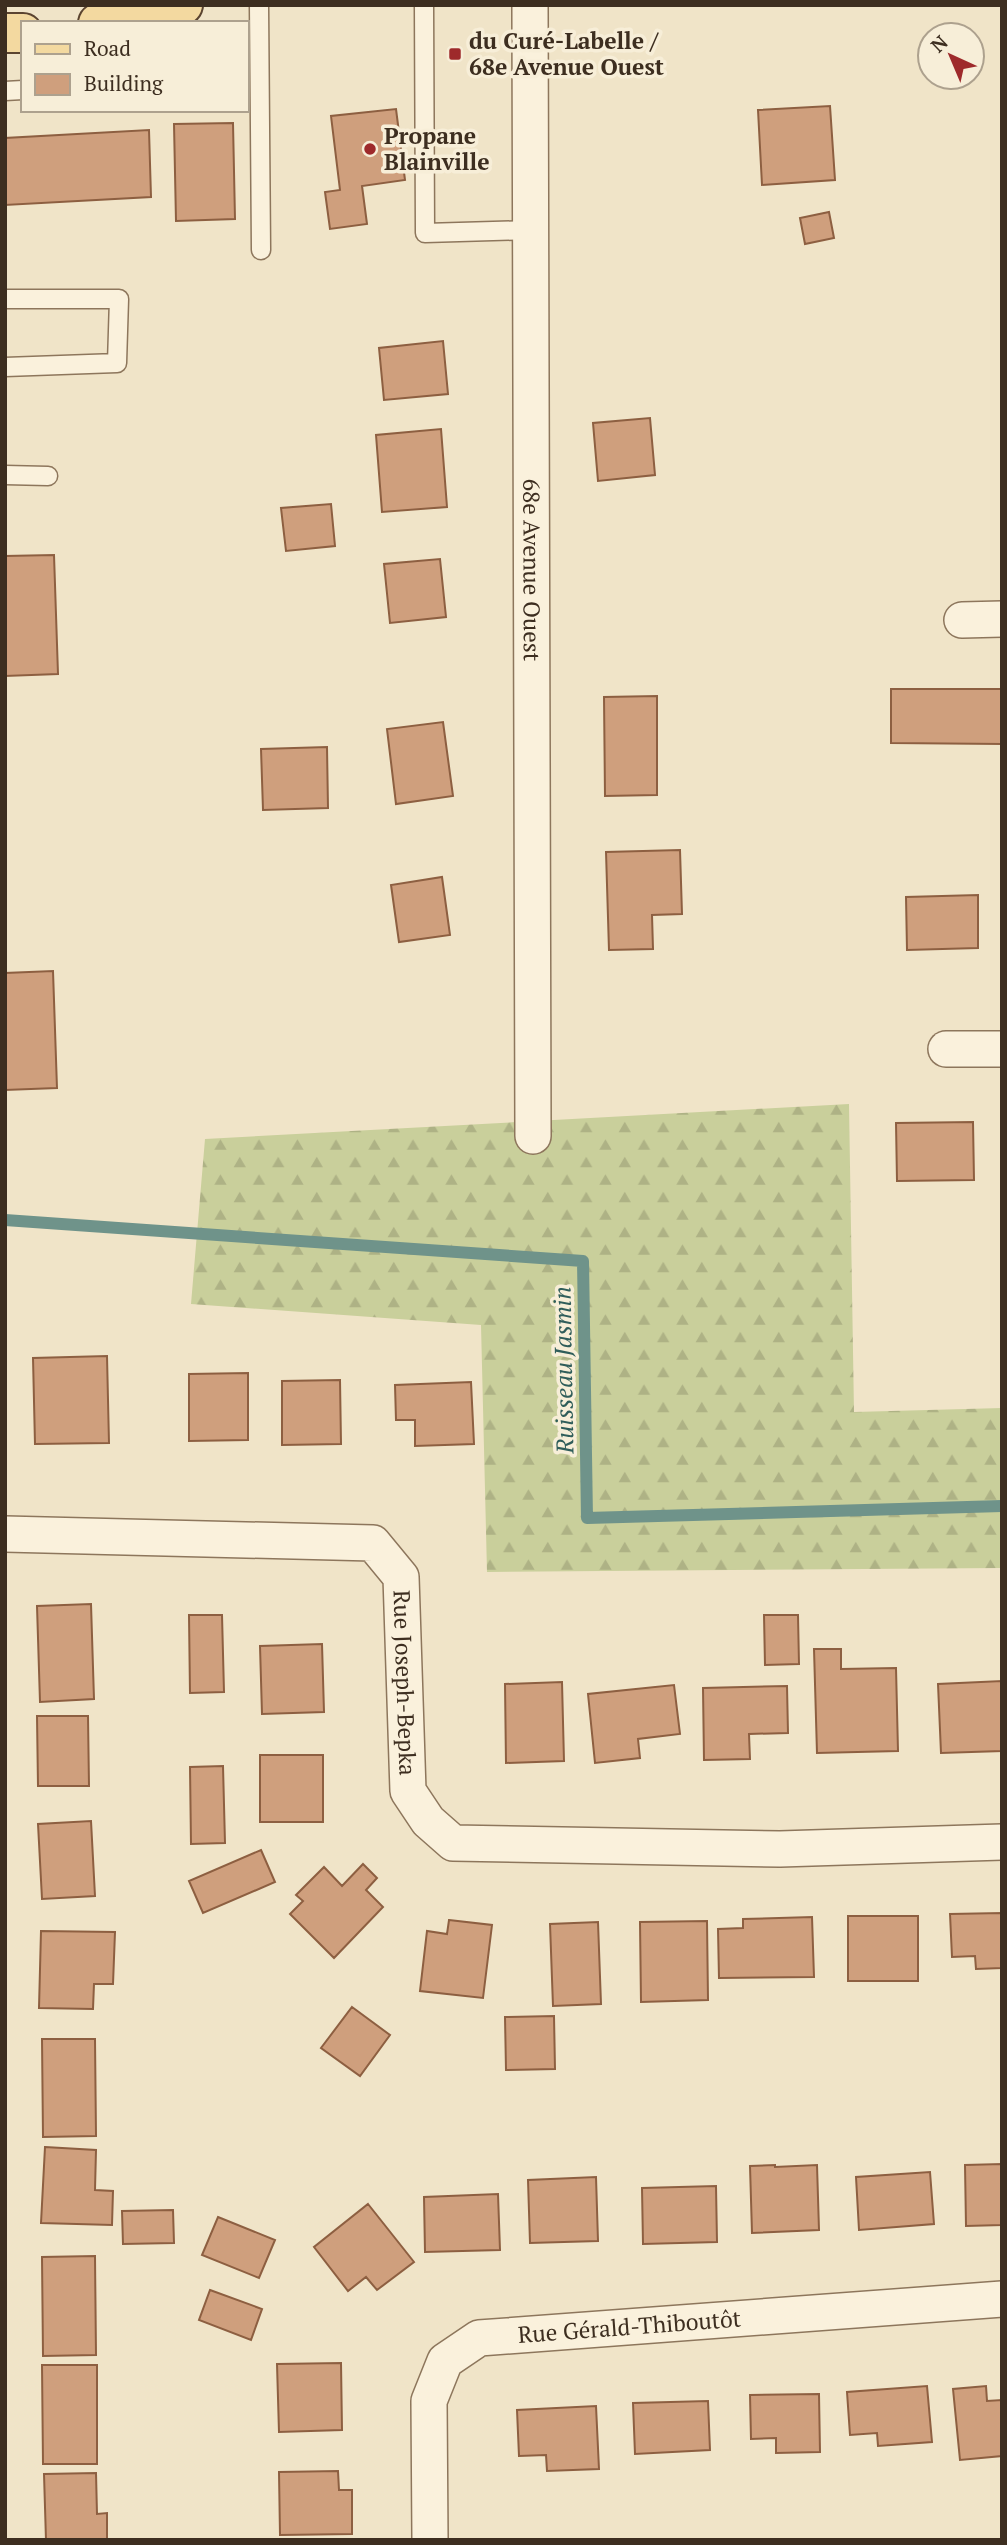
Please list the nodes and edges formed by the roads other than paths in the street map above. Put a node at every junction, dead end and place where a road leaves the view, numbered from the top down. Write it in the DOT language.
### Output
graph roads {
  1 [pos="183,5"];
  2 [pos="259,5"];
  3 [pos="424,5"];
  4 [pos="530,5"];
  5 [pos="109,16"];
  6 [pos="531,230"];
  7 [pos="261,250"];
  8 [pos="5,299"];
  9 [pos="5,367"];
  10 [pos="5,475"];
  11 [pos="48,476"];
  12 [pos="1002,619"];
  13 [pos="962,620"];
  14 [pos="946,1049"];
  15 [pos="1002,1049"];
  16 [pos="533,1136"];
  17 [pos="5,1534"];
  18 [pos="1002,1842"];
  19 [pos="1002,2299"];
  20 [pos="430,2540"];
  1 -- 5 [label="main road"];
  2 -- 7 [label="lane"];
  3 -- 6 [label="lane"];
  4 -- 6 [label="street, 68e Avenue Ouest"];
  6 -- 16 [label="street, 68e Avenue Ouest"];
  8 -- 9 [label="lane"];
  10 -- 11 [label="lane"];
  12 -- 13 [label="street"];
  14 -- 15 [label="street"];
  17 -- 18 [label="street, Rue Joseph-Bepka"];
  19 -- 20 [label="street, Rue Gérald-Thiboutôt"];
}
